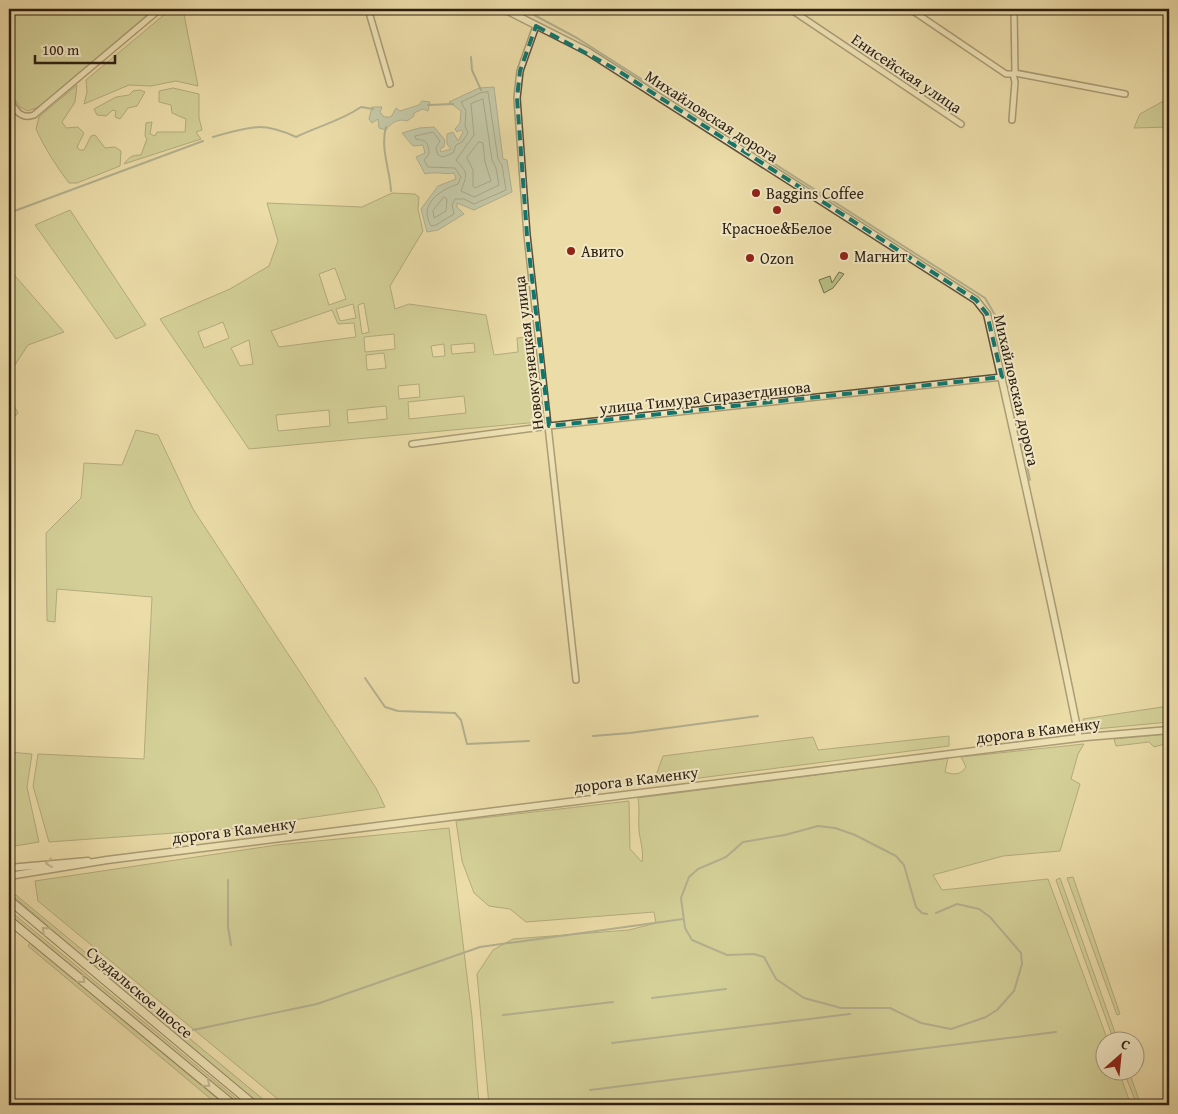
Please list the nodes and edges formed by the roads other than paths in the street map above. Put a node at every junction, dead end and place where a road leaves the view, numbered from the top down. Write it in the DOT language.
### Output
graph roads {
  1 [pos="160,9"];
  2 [pos="368,9"];
  3 [pos="504,9"];
  4 [pos="790,9"];
  5 [pos="910,9"];
  6 [pos="1014,9"];
  7 [pos="536,26"];
  8 [pos="1014,73"];
  9 [pos="390,84"];
  10 [pos="1125,94"];
  11 [pos="9,99"];
  12 [pos="1012,120"];
  13 [pos="961,124"];
  14 [pos="1002,377"];
  15 [pos="550,426"];
  16 [pos="412,444"];
  17 [pos="576,680"];
  18 [pos="1169,730"];
  19 [pos="1079,738"];
  20 [pos="107,860"];
  21 [pos="9,868"];
  22 [pos="9,876"];
  23 [pos="9,900"];
  24 [pos="9,920"];
  25 [pos="233,1105"];
  26 [pos="254,1105"];
  1 -- 11 [label="street"];
  2 -- 9 [label="street"];
  3 -- 7 [label="street, Михайловская дорога"];
  4 -- 13 [label="street, Енисейская улица"];
  5 -- 8 [label="street"];
  6 -- 8 [label="street"];
  7 -- 14 [label="street, Михайловская дорога"];
  7 -- 15 [label="street, Новокузнецкая улица"];
  8 -- 10 [label="street"];
  8 -- 12 [label="street"];
  14 -- 15 [label="street, улица Тимура Сиразетдинова"];
  14 -- 19 [label="street, Михайловская дорога"];
  15 -- 16 [label="street, улица Тимура Сиразетдинова"];
  15 -- 17 [label="street, Новокузнецкая улица"];
  18 -- 19 [label="street, дорога в Каменку"];
  19 -- 20 [label="street, дорога в Каменку"];
  20 -- 21 [label="street, дорога в Каменку, one-way"];
  20 -- 22 [label="street, дорога в Каменку"];
  26 -- 23 [label="main road, Суздальское шоссе, one-way"];
  24 -- 25 [label="main road, Суздальское шоссе, one-way"];
}
